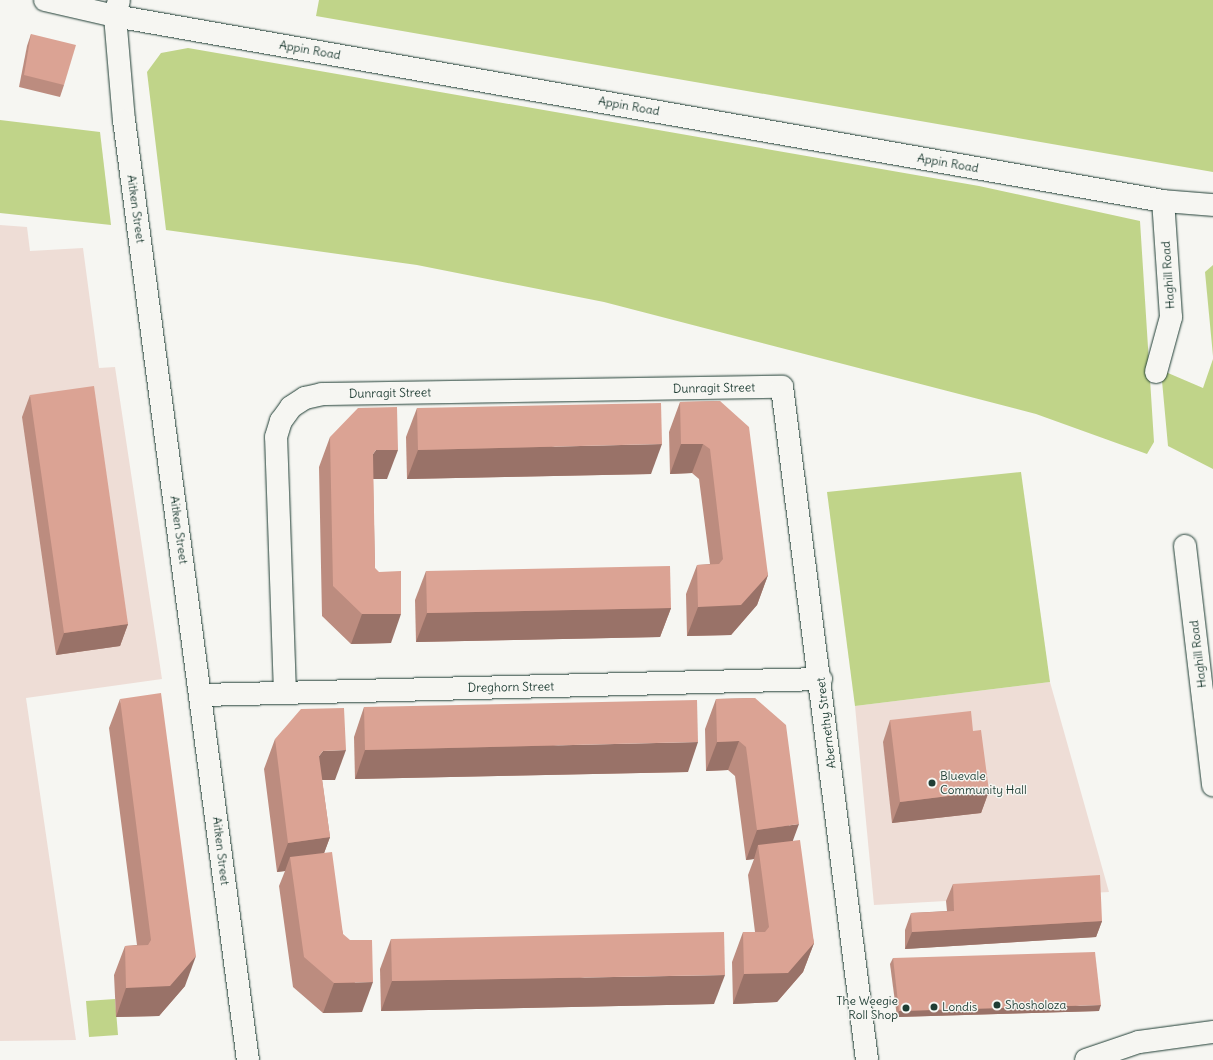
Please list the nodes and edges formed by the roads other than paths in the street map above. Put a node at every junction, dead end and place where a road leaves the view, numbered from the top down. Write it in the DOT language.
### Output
graph roads {
  1 [pos="46,0"];
  2 [pos="117,8"];
  3 [pos="1163,201"];
  4 [pos="1213,205"];
  5 [pos="1156,372"];
  6 [pos="782,387"];
  7 [pos="1185,546"];
  8 [pos="821,679"];
  9 [pos="285,693"];
  10 [pos="202,695"];
  11 [pos="1213,785"];
  12 [pos="1213,1032"];
  13 [pos="248,1060"];
  14 [pos="867,1060"];
  15 [pos="1086,1060"];
  1 -- 2 [label="street, Appin Road"];
  2 -- 3 [label="street, Appin Road"];
  2 -- 10 [label="street, Aitken Street"];
  3 -- 4 [label="street, Appin Road"];
  3 -- 5 [label="street, Haghill Road"];
  6 -- 8 [label="street, Abernethy Street"];
  6 -- 9 [label="street, Dunragit Street"];
  7 -- 11 [label="street, Haghill Road"];
  8 -- 9 [label="street, Dreghorn Street"];
  8 -- 14 [label="street, Abernethy Street"];
  9 -- 10 [label="street, Dreghorn Street"];
  10 -- 13 [label="street, Aitken Street"];
  12 -- 15 [label="street"];
}
